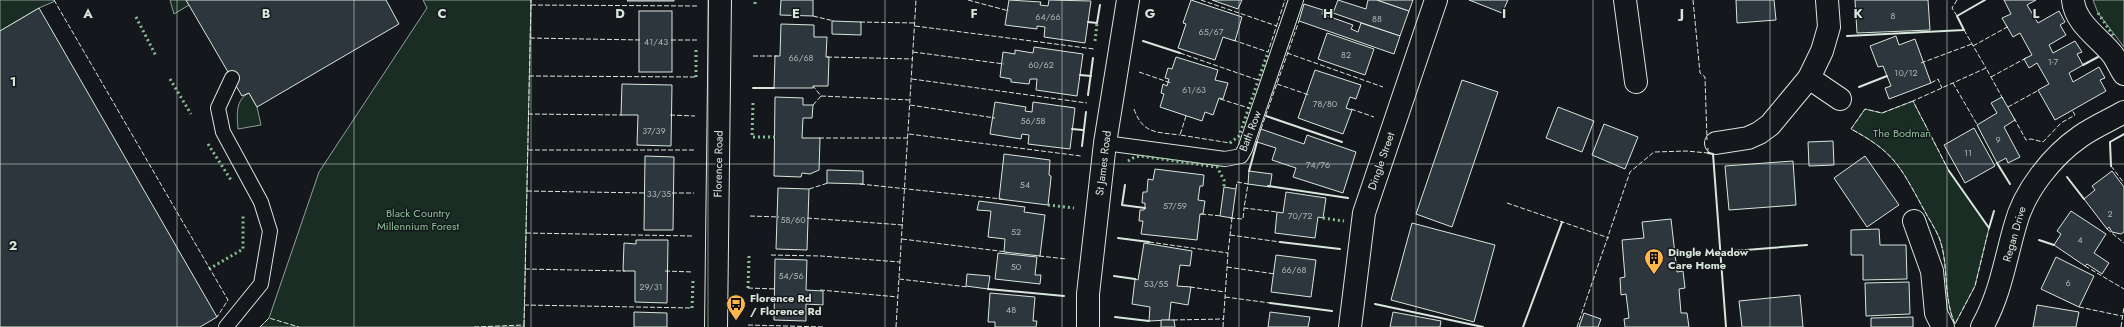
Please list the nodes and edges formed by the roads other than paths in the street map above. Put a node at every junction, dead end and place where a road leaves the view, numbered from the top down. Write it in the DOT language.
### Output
graph roads {
  1 [pos="720,0"];
  2 [pos="1128,0"];
  3 [pos="1296,0"];
  4 [pos="1436,0"];
  5 [pos="1625,0"];
  6 [pos="1827,0"];
  7 [pos="2074,0"];
  8 [pos="2124,74"];
  9 [pos="232,78"];
  10 [pos="1809,78"];
  11 [pos="1636,82"];
  12 [pos="1840,99"];
  13 [pos="2124,112"];
  14 [pos="1105,143"];
  15 [pos="1716,143"];
  16 [pos="1914,220"];
  17 [pos="226,327"];
  18 [pos="716,327"];
  19 [pos="1088,327"];
  20 [pos="1350,327"];
  21 [pos="1943,327"];
  22 [pos="1982,327"];
  1 -- 18 [label="street, Florence Road"];
  2 -- 14 [label="street, St James Road"];
  3 -- 14 [label="lane, Bath Row"];
  4 -- 20 [label="street, Dingle Street"];
  5 -- 11 [label="street"];
  6 -- 10 [label="street"];
  7 -- 8 [label="street"];
  9 -- 17 [label="lane"];
  10 -- 12 [label="street"];
  10 -- 15 [label="street"];
  13 -- 22 [label="street, Regan Drive"];
  14 -- 19 [label="street, St James Road"];
  16 -- 21 [label="street"];
}
